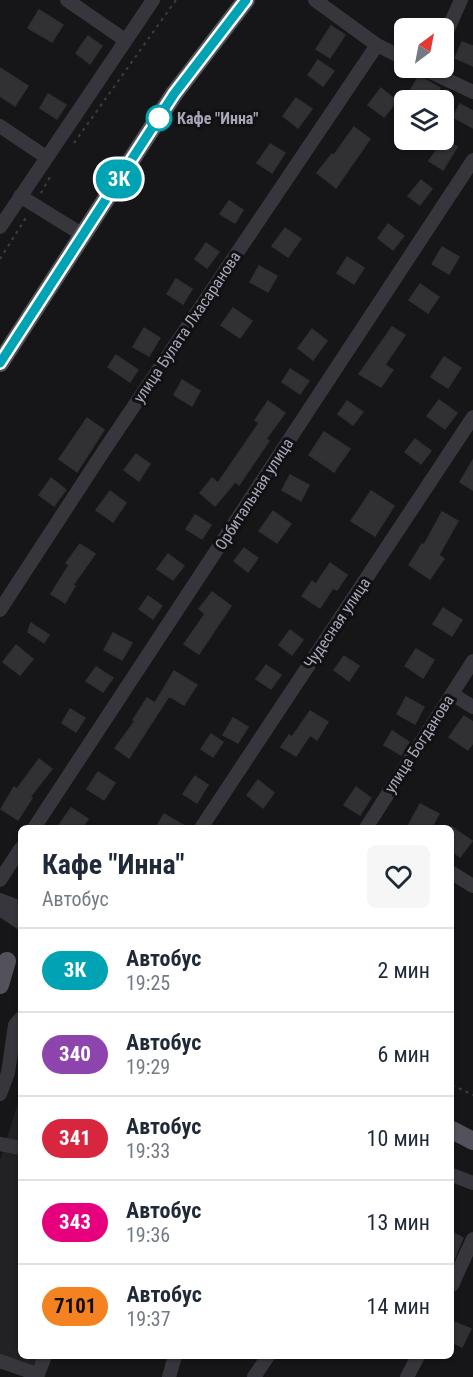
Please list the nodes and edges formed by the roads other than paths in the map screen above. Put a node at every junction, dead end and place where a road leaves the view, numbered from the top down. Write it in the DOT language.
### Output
graph roads {
  1 [pos="67,0"];
  2 [pos="153,0"];
  3 [pos="246,0"];
  4 [pos="315,0"];
  5 [pos="461,0"];
  6 [pos="453,18"];
  7 [pos="125,40"];
  8 [pos="377,45"];
  9 [pos="394,54"];
  10 [pos="445,78"];
  11 [pos="473,92"];
  12 [pos="0,126"];
  13 [pos="46,157"];
  14 [pos="473,160"];
  15 [pos="20,196"];
  16 [pos="0,227"];
  17 [pos="83,235"];
  18 [pos="0,363"];
  19 [pos="473,417"];
  20 [pos="0,610"];
  21 [pos="473,662"];
  22 [pos="452,694"];
  23 [pos="473,707"];
  24 [pos="36,825"];
  25 [pos="203,825"];
  26 [pos="372,825"];
  27 [pos="18,853"];
  28 [pos="454,874"];
  29 [pos="0,880"];
  30 [pos="473,886"];
  31 [pos="0,900"];
  32 [pos="18,907"];
  33 [pos="0,909"];
  34 [pos="18,921"];
  35 [pos="9,962"];
  36 [pos="0,985"];
  37 [pos="18,1022"];
  38 [pos="0,1094"];
  39 [pos="454,1131"];
  40 [pos="473,1141"];
  41 [pos="0,1144"];
  42 [pos="18,1147"];
  43 [pos="454,1175"];
  44 [pos="473,1183"];
  45 [pos="473,1239"];
  46 [pos="454,1281"];
  47 [pos="44,1359"];
  48 [pos="174,1359"];
  49 [pos="266,1359"];
  50 [pos="416,1359"];
  51 [pos="0,1361"];
  52 [pos="37,1376"];
  53 [pos="169,1377"];
  54 [pos="254,1377"];
  55 [pos="407,1377"];
  1 -- 7 [label="street"];
  2 -- 7 [label="street"];
  3 -- 17 [label="main road"];
  4 -- 8 [label="street"];
  5 -- 6 [label="street"];
  7 -- 13 [label="street"];
  8 -- 9 [label="street"];
  8 -- 20 [label="street, улица Булата Лхасаранова"];
  10 -- 11 [label="street"];
  12 -- 13 [label="street"];
  13 -- 15 [label="street"];
  14 -- 24 [label="street, Орбитальная улица"];
  15 -- 16 [label="street"];
  15 -- 17 [label="street"];
  17 -- 18 [label="main road"];
  19 -- 25 [label="street, Чудесная улица"];
  21 -- 22 [label="street, улица Богданова"];
  22 -- 23 [label="street"];
  22 -- 26 [label="street, улица Богданова"];
  27 -- 29 [label="street"];
  28 -- 30 [label="street"];
  31 -- 32 [label="street"];
  33 -- 34 [label="street"];
  35 -- 36 [label="main road"];
  37 -- 38 [label="street"];
  39 -- 40 [label="main road"];
  41 -- 42 [label="street"];
  43 -- 44 [label="street"];
  45 -- 46 [label="street"];
  47 -- 52 [label="street"];
  48 -- 53 [label="street"];
  49 -- 54 [label="street"];
  50 -- 55 [label="street"];
  51 -- 52 [label="street"];
}
